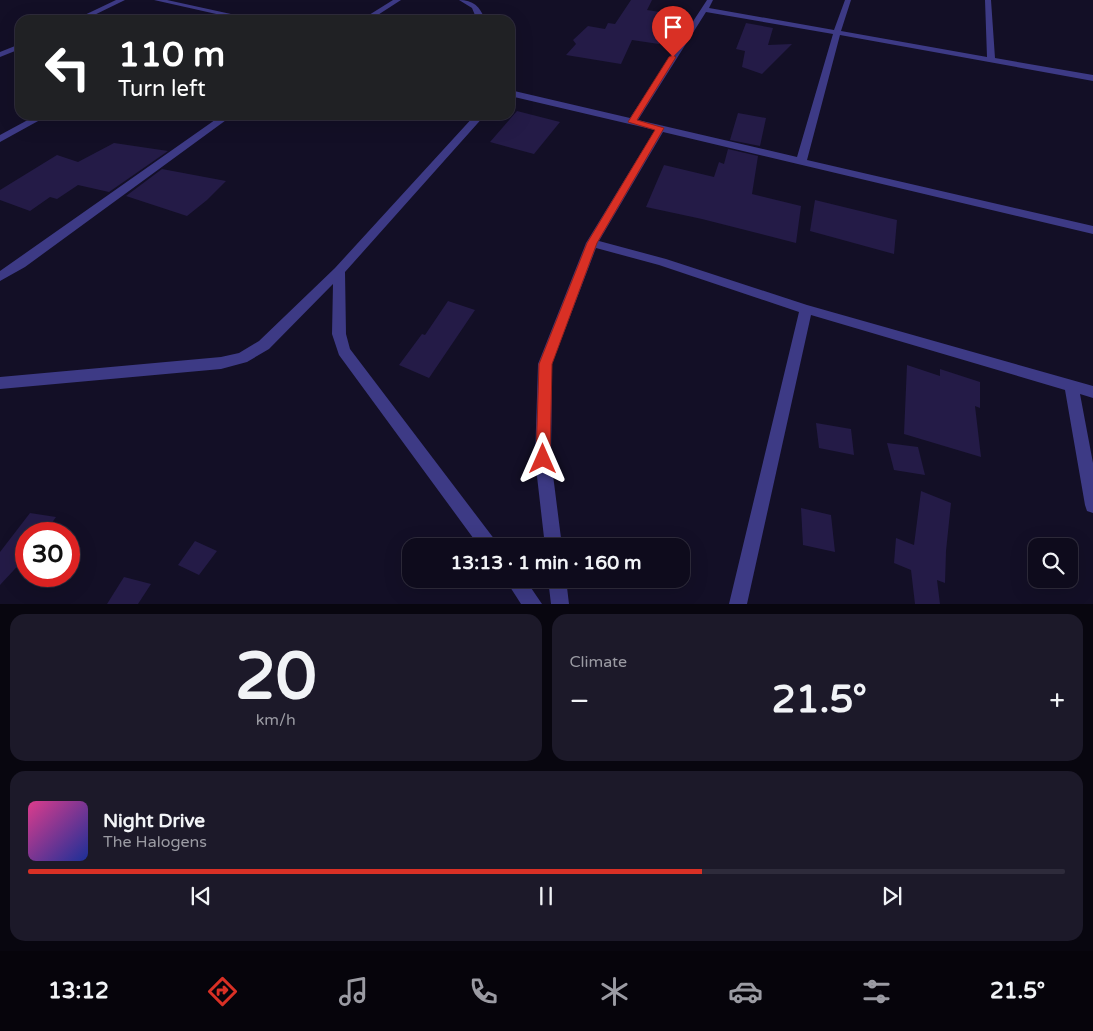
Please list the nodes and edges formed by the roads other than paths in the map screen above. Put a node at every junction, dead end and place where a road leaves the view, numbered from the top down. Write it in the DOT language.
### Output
graph roads {
  1 [pos="122,0"];
  2 [pos="157,0"];
  3 [pos="209,0"];
  4 [pos="398,0"];
  5 [pos="462,0"];
  6 [pos="710,0"];
  7 [pos="848,0"];
  8 [pos="988,0"];
  9 [pos="195,8"];
  10 [pos="703,9"];
  11 [pos="228,14"];
  12 [pos="89,15"];
  13 [pos="232,15"];
  14 [pos="373,15"];
  15 [pos="480,15"];
  16 [pos="837,32"];
  17 [pos="15,48"];
  18 [pos="0,55"];
  19 [pos="991,58"];
  20 [pos="1093,78"];
  21 [pos="515,94"];
  22 [pos="35,120"];
  23 [pos="221,120"];
  24 [pos="475,120"];
  25 [pos="632,122"];
  26 [pos="660,128"];
  27 [pos="0,139"];
  28 [pos="802,162"];
  29 [pos="1093,230"];
  30 [pos="592,243"];
  31 [pos="339,271"];
  32 [pos="0,277"];
  33 [pos="806,309"];
  34 [pos="0,383"];
  35 [pos="1071,386"];
  36 [pos="1093,392"];
  37 [pos="1093,505"];
  38 [pos="483,538"];
  39 [pos="553,538"];
  40 [pos="520,588"];
  41 [pos="558,588"];
  42 [pos="532,604"];
  43 [pos="560,604"];
  44 [pos="738,604"];
  1 -- 12 [label="street"];
  2 -- 9 [label="street"];
  3 -- 9 [label="street"];
  4 -- 14 [label="street"];
  5 -- 15 [label="street"];
  6 -- 10 [label="street"];
  7 -- 16 [label="street"];
  8 -- 19 [label="street"];
  9 -- 11 [label="street"];
  10 -- 16 [label="street"];
  10 -- 25 [label="street"];
  11 -- 13 [label="street"];
  16 -- 19 [label="street"];
  16 -- 28 [label="street"];
  17 -- 18 [label="street"];
  19 -- 20 [label="street"];
  21 -- 25 [label="street"];
  22 -- 27 [label="street"];
  23 -- 32 [label="street"];
  24 -- 31 [label="street"];
  25 -- 26 [label="street"];
  26 -- 28 [label="street"];
  26 -- 30 [label="street"];
  28 -- 29 [label="street"];
  30 -- 33 [label="street"];
  30 -- 39 [label="street"];
  31 -- 34 [label="street"];
  31 -- 38 [label="street"];
  33 -- 35 [label="street"];
  33 -- 44 [label="street"];
  35 -- 36 [label="street"];
  35 -- 37 [label="street"];
  40 -- 42 [label="street"];
  41 -- 43 [label="street"];
}
